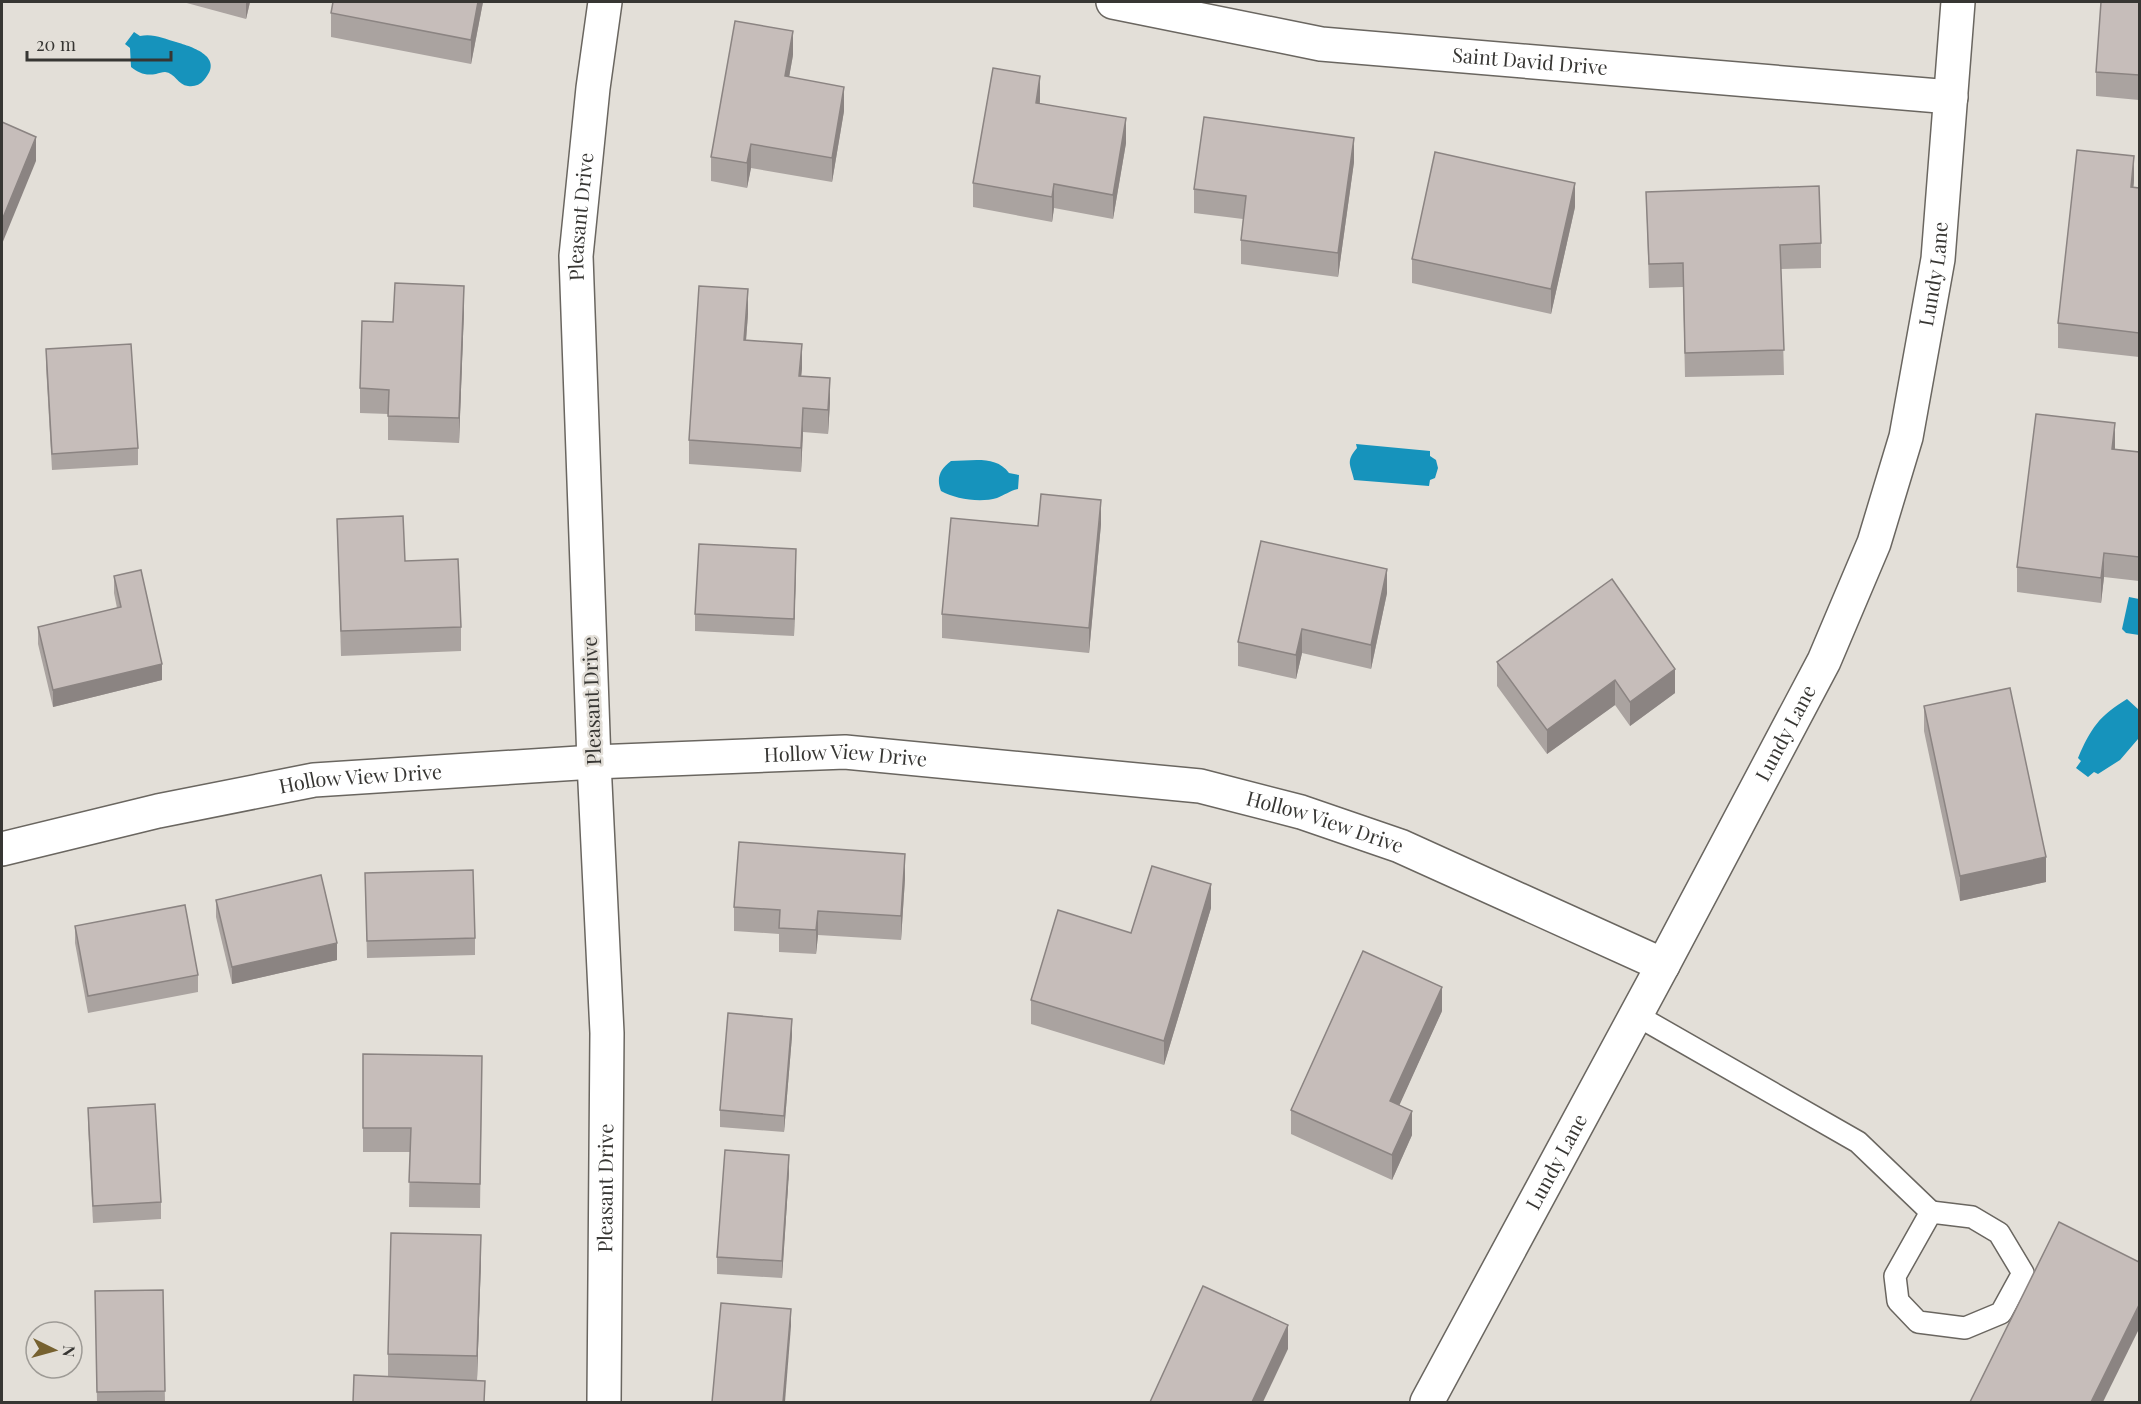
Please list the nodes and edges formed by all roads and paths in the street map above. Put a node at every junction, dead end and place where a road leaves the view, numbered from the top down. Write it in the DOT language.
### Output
graph roads {
  1 [pos="605,2"];
  2 [pos="1113,2"];
  3 [pos="1958,2"];
  4 [pos="1951,98"];
  5 [pos="594,762"];
  6 [pos="2,849"];
  7 [pos="1663,965"];
  8 [pos="1636,1015"];
  9 [pos="1931,1212"];
  10 [pos="604,1402"];
  11 [pos="1427,1402"];
  1 -- 5 [label="street, Pleasant Drive"];
  2 -- 4 [label="street, Saint David Drive"];
  3 -- 4 [label="street, Lundy Lane"];
  4 -- 7 [label="street, Lundy Lane"];
  5 -- 6 [label="street, Hollow View Drive"];
  5 -- 7 [label="street, Hollow View Drive"];
  5 -- 10 [label="street, Pleasant Drive"];
  7 -- 8 [label="street, Lundy Lane"];
  8 -- 9 [label="lane"];
  8 -- 11 [label="street, Lundy Lane"];
  9 -- 9 [label="lane"];
}
